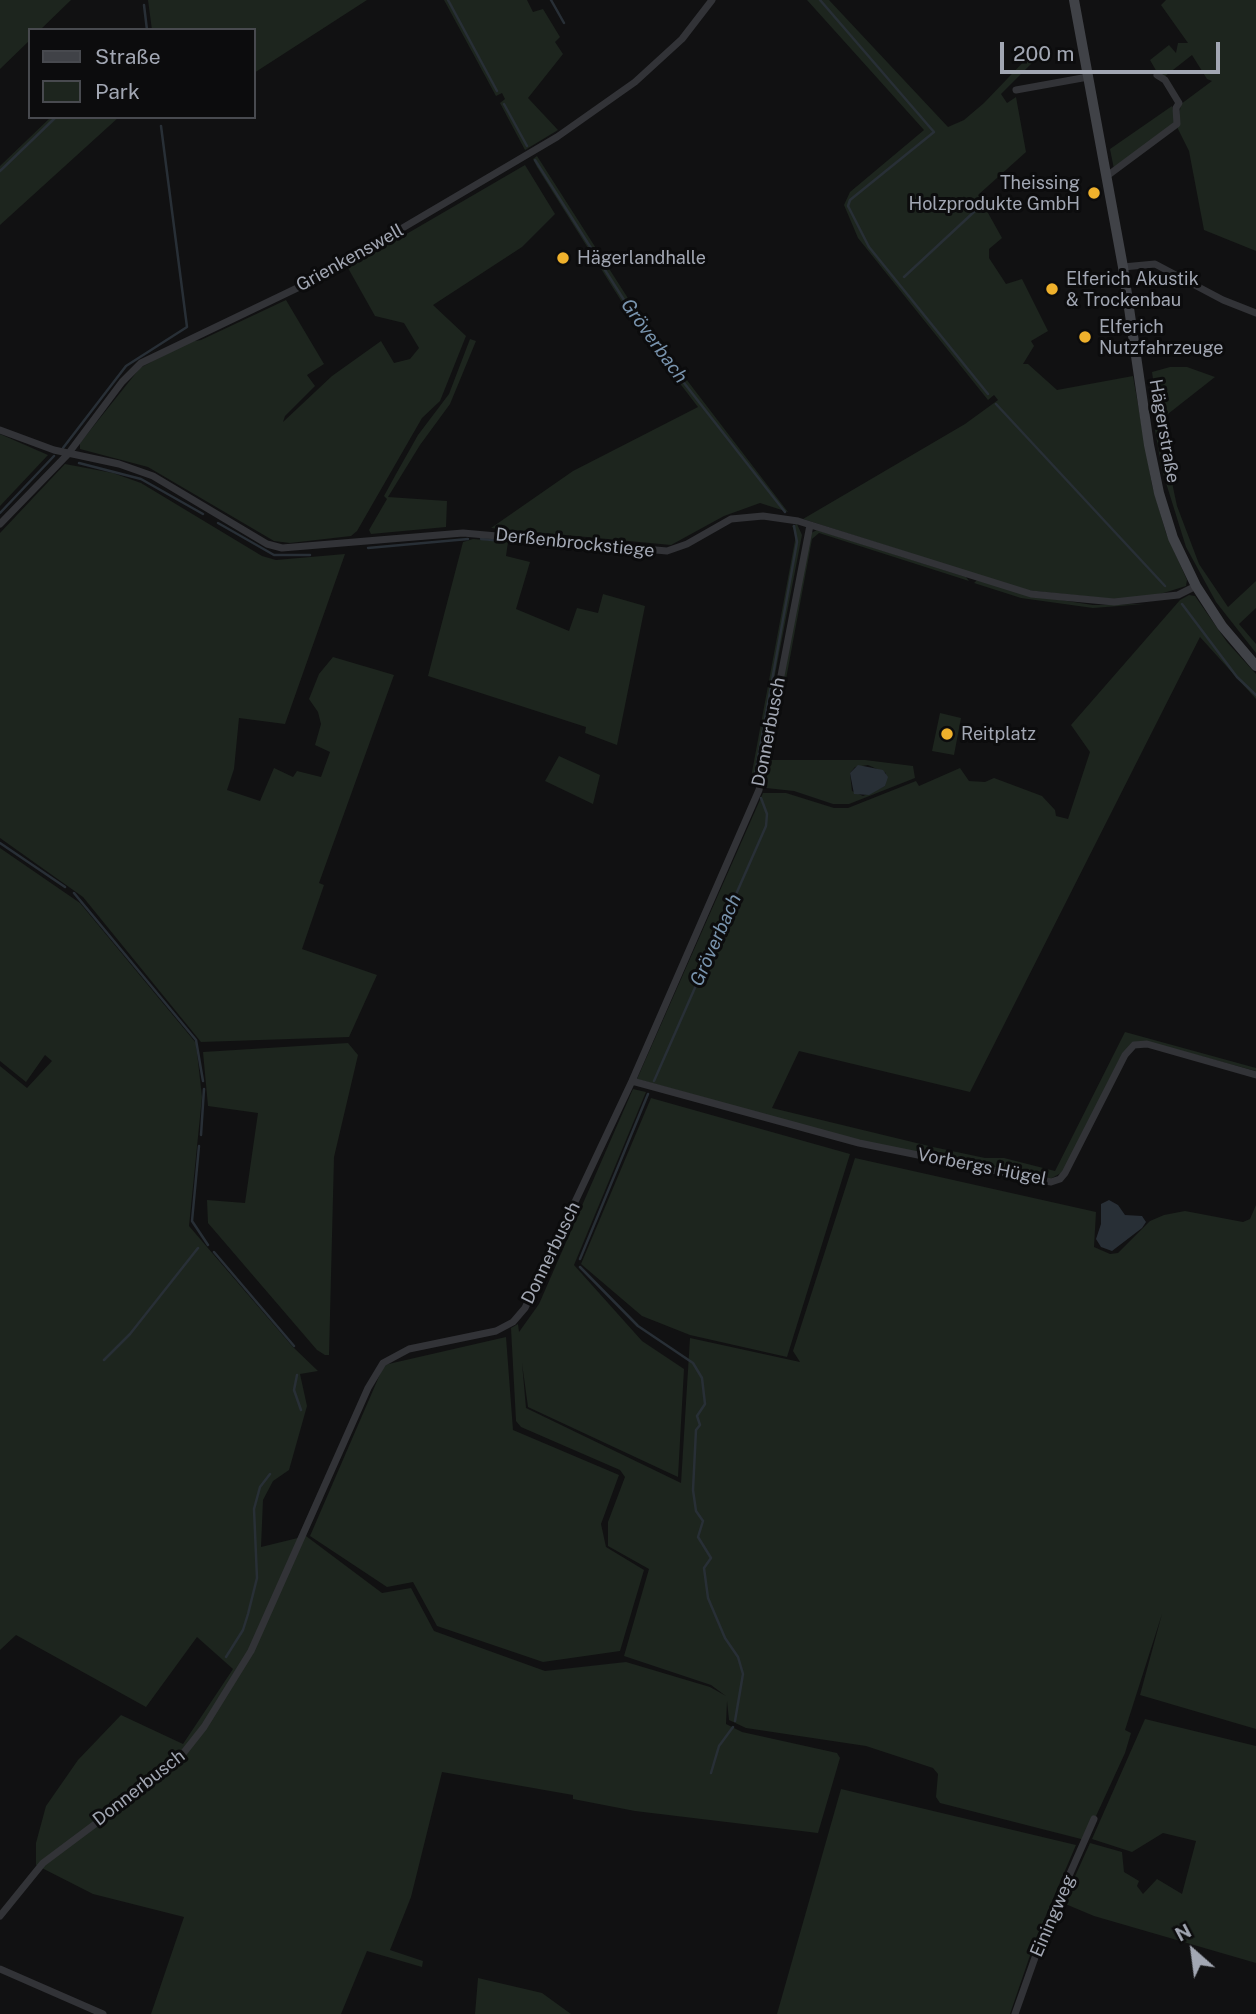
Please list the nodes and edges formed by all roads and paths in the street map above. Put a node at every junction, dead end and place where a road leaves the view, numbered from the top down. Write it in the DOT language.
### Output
graph roads {
  1 [pos="712,0"];
  2 [pos="1074,0"];
  3 [pos="1157,75"];
  4 [pos="1088,77"];
  5 [pos="1016,90"];
  6 [pos="1107,176"];
  7 [pos="1123,267"];
  8 [pos="1256,313"];
  9 [pos="0,430"];
  10 [pos="68,454"];
  11 [pos="0,524"];
  12 [pos="810,525"];
  13 [pos="1196,586"];
  14 [pos="1256,666"];
  15 [pos="1256,1075"];
  16 [pos="632,1082"];
  17 [pos="1094,1819"];
  18 [pos="0,1916"];
  19 [pos="0,1969"];
  20 [pos="103,2014"];
  21 [pos="1015,2014"];
  1 -- 10 [label="street, Grienkenswell"];
  2 -- 4 [label="main road, Hägerstraße"];
  3 -- 6 [label="street"];
  4 -- 5 [label="street"];
  4 -- 6 [label="main road, Hägerstraße"];
  6 -- 7 [label="main road, Hägerstraße"];
  7 -- 8 [label="street"];
  7 -- 13 [label="main road, Hägerstraße"];
  9 -- 10 [label="street, Derßenbrockstiege"];
  10 -- 11 [label="street, Grienkenswell"];
  10 -- 12 [label="street, Derßenbrockstiege"];
  12 -- 13 [label="street, Derßenbrockstiege"];
  12 -- 16 [label="street, Donnerbusch"];
  13 -- 14 [label="main road, Hägerstraße"];
  15 -- 16 [label="street, Vorbergs Hügel"];
  16 -- 18 [label="street, Donnerbusch"];
  17 -- 21 [label="street, Einingweg"];
  19 -- 20 [label="street"];
}
